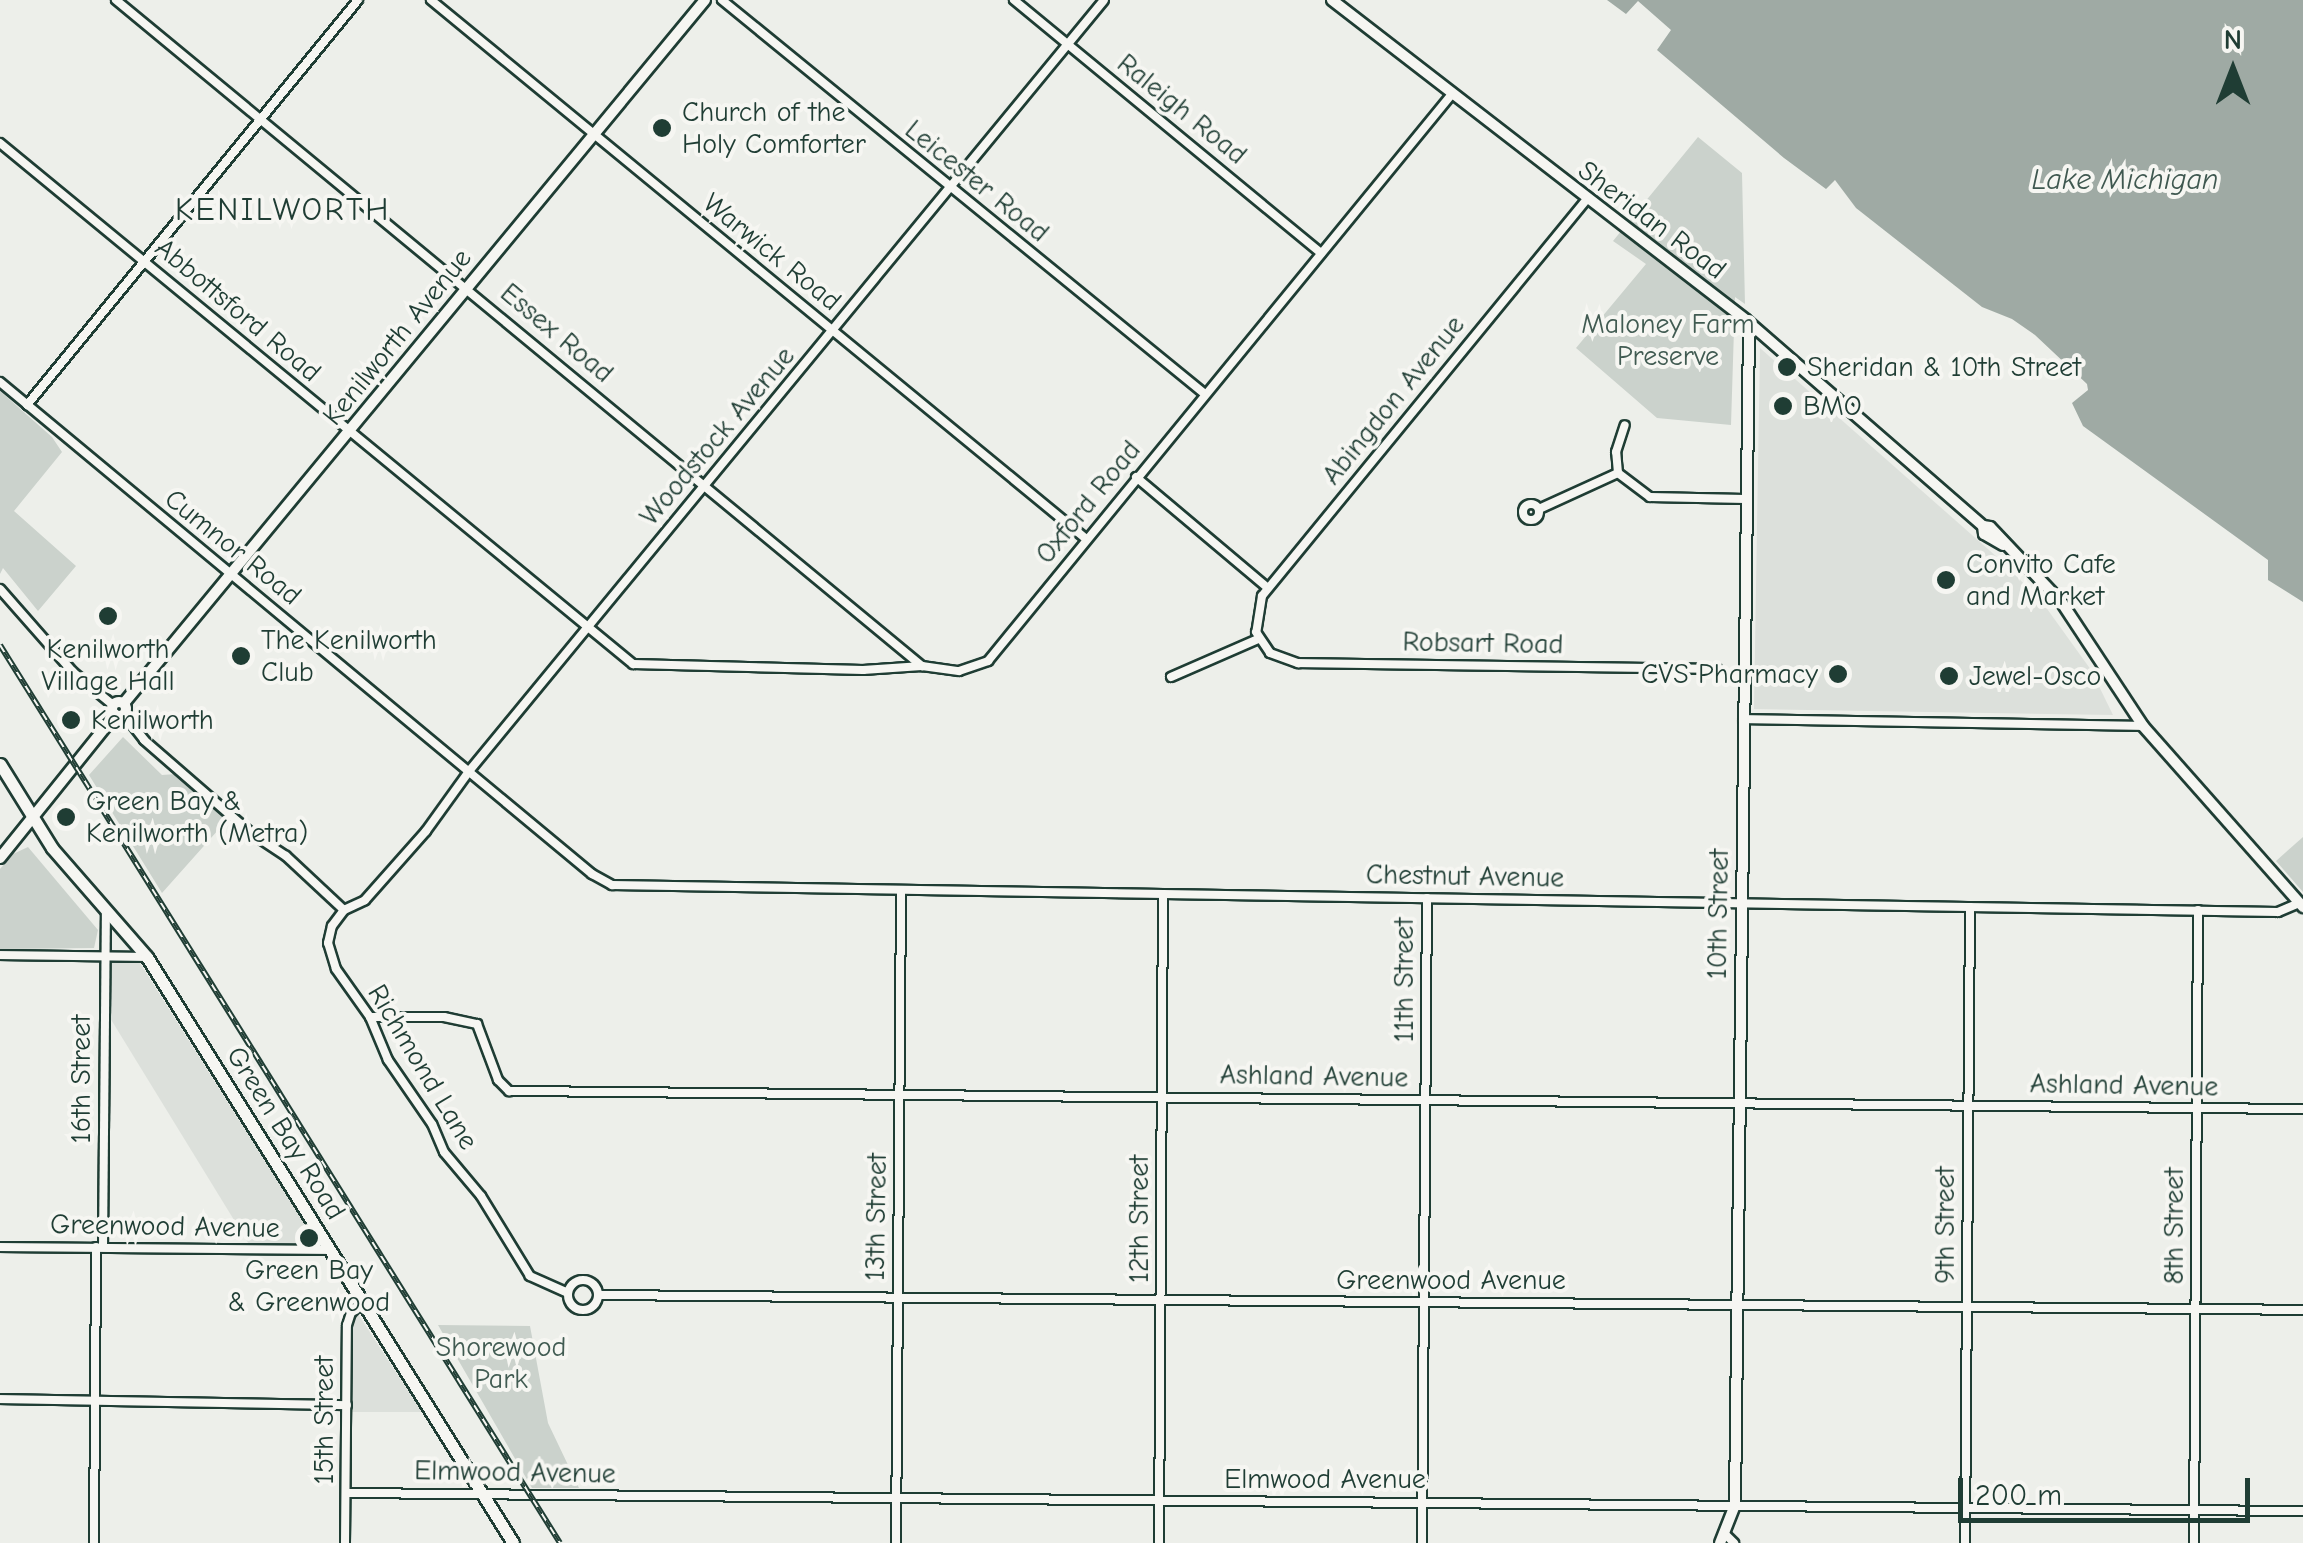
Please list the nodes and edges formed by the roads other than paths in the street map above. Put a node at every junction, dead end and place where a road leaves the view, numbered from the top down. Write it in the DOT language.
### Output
graph roads {
  1 [pos="116,0"];
  2 [pos="358,0"];
  3 [pos="431,0"];
  4 [pos="705,0"];
  5 [pos="722,0"];
  6 [pos="1014,0"];
  7 [pos="1104,0"];
  8 [pos="1332,0"];
  9 [pos="1068,44"];
  10 [pos="1452,94"];
  11 [pos="261,118"];
  12 [pos="593,134"];
  13 [pos="0,143"];
  14 [pos="950,189"];
  15 [pos="1587,199"];
  16 [pos="1321,253"];
  17 [pos="143,261"];
  18 [pos="466,287"];
  19 [pos="1750,323"];
  20 [pos="833,331"];
  21 [pos="0,382"];
  22 [pos="1205,394"];
  23 [pos="26,405"];
  24 [pos="1626,425"];
  25 [pos="349,432"];
  26 [pos="1618,473"];
  27 [pos="1136,477"];
  28 [pos="705,485"];
  29 [pos="1744,499"];
  30 [pos="1539,509"];
  31 [pos="1086,538"];
  32 [pos="230,573"];
  33 [pos="1268,588"];
  34 [pos="0,589"];
  35 [pos="588,627"];
  36 [pos="1258,639"];
  37 [pos="632,664"];
  38 [pos="922,666"];
  39 [pos="1717,669"];
  40 [pos="1171,677"];
  41 [pos="119,709"];
  42 [pos="1743,719"];
  43 [pos="2143,726"];
  44 [pos="0,764"];
  45 [pos="470,770"];
  46 [pos="32,820"];
  47 [pos="0,858"];
  48 [pos="628,888"];
  49 [pos="902,891"];
  50 [pos="1163,894"];
  51 [pos="1427,898"];
  52 [pos="1741,902"];
  53 [pos="2301,905"];
  54 [pos="1970,907"];
  55 [pos="344,910"];
  56 [pos="2198,910"];
  57 [pos="106,912"];
  58 [pos="0,955"];
  59 [pos="105,957"];
  60 [pos="147,957"];
  61 [pos="370,1017"];
  62 [pos="900,1094"];
  63 [pos="1162,1097"];
  64 [pos="1425,1099"];
  65 [pos="1739,1103"];
  66 [pos="1968,1106"];
  67 [pos="2197,1108"];
  68 [pos="2303,1109"];
  69 [pos="0,1246"];
  70 [pos="99,1247"];
  71 [pos="330,1250"];
  72 [pos="568,1294"];
  73 [pos="598,1296"];
  74 [pos="898,1298"];
  75 [pos="1161,1300"];
  76 [pos="362,1302"];
  77 [pos="1424,1303"];
  78 [pos="1737,1306"];
  79 [pos="1967,1308"];
  80 [pos="2196,1310"];
  81 [pos="2303,1310"];
  82 [pos="0,1399"];
  83 [pos="95,1402"];
  84 [pos="347,1405"];
  85 [pos="346,1493"];
  86 [pos="482,1494"];
  87 [pos="896,1498"];
  88 [pos="1160,1500"];
  89 [pos="1422,1503"];
  90 [pos="1735,1506"];
  91 [pos="1966,1508"];
  92 [pos="2194,1510"];
  93 [pos="2303,1510"];
  94 [pos="1726,1540"];
  95 [pos="94,1543"];
  96 [pos="345,1543"];
  97 [pos="513,1543"];
  98 [pos="896,1543"];
  99 [pos="1159,1543"];
  100 [pos="1422,1543"];
  101 [pos="1965,1543"];
  102 [pos="2194,1543"];
  1 -- 11 [label="street, Essex Road"];
  2 -- 11 [label="street"];
  3 -- 12 [label="street, Warwick Road"];
  4 -- 12 [label="street, Kenilworth Avenue"];
  5 -- 14 [label="street, Leicester Road"];
  6 -- 9 [label="street, Raleigh Road"];
  7 -- 9 [label="street, Woodstock Avenue"];
  8 -- 10 [label="street, Sheridan Road"];
  9 -- 14 [label="street, Woodstock Avenue"];
  9 -- 16 [label="street, Raleigh Road"];
  10 -- 15 [label="street, Sheridan Road"];
  10 -- 16 [label="street, Oxford Road"];
  11 -- 17 [label="street"];
  11 -- 18 [label="street, Essex Road"];
  12 -- 18 [label="street, Kenilworth Avenue"];
  12 -- 20 [label="street, Warwick Road"];
  13 -- 17 [label="street, Abbottsford Road"];
  14 -- 20 [label="street, Woodstock Avenue"];
  14 -- 22 [label="street, Leicester Road"];
  15 -- 19 [label="street, Sheridan Road"];
  15 -- 33 [label="street, Abingdon Avenue"];
  16 -- 22 [label="street, Oxford Road"];
  17 -- 23 [label="street"];
  17 -- 25 [label="street, Abbottsford Road"];
  18 -- 25 [label="street, Kenilworth Avenue"];
  18 -- 28 [label="street, Essex Road"];
  19 -- 29 [label="street, 10th Street"];
  19 -- 43 [label="street, Sheridan Road"];
  20 -- 28 [label="street, Woodstock Avenue"];
  20 -- 31 [label="street, Warwick Road"];
  21 -- 23 [label="street, Cumnor Road"];
  22 -- 27 [label="street, Oxford Road"];
  23 -- 32 [label="street, Cumnor Road"];
  24 -- 26 [label="street"];
  25 -- 32 [label="street, Kenilworth Avenue"];
  25 -- 35 [label="street, Abbottsford Road"];
  26 -- 29 [label="street"];
  26 -- 30 [label="street"];
  27 -- 31 [label="street, Oxford Road"];
  27 -- 33 [label="street"];
  28 -- 35 [label="street, Woodstock Avenue"];
  28 -- 38 [label="street, Essex Road"];
  29 -- 42 [label="street, 10th Street"];
  31 -- 38 [label="street, Oxford Road"];
  32 -- 41 [label="street, Kenilworth Avenue"];
  32 -- 45 [label="street, Cumnor Road"];
  33 -- 36 [label="street, Abingdon Avenue"];
  34 -- 41 [label="street"];
  35 -- 37 [label="street, Abbottsford Road"];
  35 -- 45 [label="street, Woodstock Avenue"];
  36 -- 39 [label="street, Robsart Road"];
  36 -- 40 [label="street"];
  37 -- 38 [label="street, Oxford Road"];
  41 -- 46 [label="street, Kenilworth Avenue"];
  41 -- 55 [label="street"];
  42 -- 43 [label="street"];
  42 -- 52 [label="street, 10th Street"];
  43 -- 53 [label="street, Sheridan Road"];
  44 -- 46 [label="main road, Green Bay Road"];
  45 -- 48 [label="street, Cumnor Road"];
  45 -- 55 [label="street, Woodstock Avenue"];
  46 -- 47 [label="street, Kenilworth Avenue"];
  46 -- 57 [label="main road, Green Bay Road"];
  48 -- 49 [label="street, Chestnut Avenue"];
  49 -- 50 [label="street, Chestnut Avenue"];
  49 -- 62 [label="street, 13th Street"];
  50 -- 51 [label="street, Chestnut Avenue"];
  50 -- 63 [label="street, 12th Street"];
  51 -- 52 [label="street, Chestnut Avenue"];
  51 -- 64 [label="street, 11th Street"];
  52 -- 54 [label="street, Chestnut Avenue"];
  52 -- 65 [label="street, 10th Street"];
  53 -- 56 [label="street, Chestnut Avenue"];
  54 -- 56 [label="street, Chestnut Avenue"];
  54 -- 66 [label="street, 9th Street"];
  55 -- 61 [label="street, Richmond Lane"];
  56 -- 67 [label="street, 8th Street"];
  57 -- 59 [label="street, 16th Street"];
  57 -- 60 [label="main road, Green Bay Road"];
  58 -- 59 [label="street"];
  59 -- 60 [label="street"];
  59 -- 70 [label="street, 16th Street"];
  60 -- 71 [label="main road, Green Bay Road"];
  61 -- 62 [label="street, Ashland Avenue"];
  61 -- 72 [label="street, Richmond Lane"];
  62 -- 63 [label="street, Ashland Avenue"];
  62 -- 74 [label="street, 13th Street"];
  63 -- 64 [label="street, Ashland Avenue"];
  63 -- 75 [label="street, 12th Street"];
  64 -- 65 [label="street, Ashland Avenue"];
  64 -- 77 [label="street, 11th Street"];
  65 -- 66 [label="street, Ashland Avenue"];
  65 -- 78 [label="street, 10th Street"];
  66 -- 67 [label="street, Ashland Avenue"];
  66 -- 79 [label="street, 9th Street"];
  67 -- 68 [label="street, Ashland Avenue"];
  67 -- 80 [label="street, 8th Street"];
  69 -- 70 [label="street, Greenwood Avenue"];
  70 -- 71 [label="street, Greenwood Avenue"];
  70 -- 83 [label="street, 16th Street"];
  71 -- 76 [label="main road, Green Bay Road"];
  72 -- 73 [label="street, Greenwood Avenue"];
  72 -- 73 [label="street, Greenwood Avenue"];
  73 -- 74 [label="street, Greenwood Avenue"];
  74 -- 75 [label="street, Greenwood Avenue"];
  74 -- 87 [label="street, 13th Street"];
  75 -- 77 [label="street, Greenwood Avenue"];
  75 -- 88 [label="street, 12th Street"];
  76 -- 84 [label="street, 15th Street"];
  76 -- 86 [label="main road, Green Bay Road"];
  77 -- 78 [label="street, Greenwood Avenue"];
  77 -- 89 [label="street, 11th Street"];
  78 -- 79 [label="street, Greenwood Avenue"];
  78 -- 90 [label="street, 10th Street"];
  79 -- 80 [label="street, Greenwood Avenue"];
  79 -- 91 [label="street, 9th Street"];
  80 -- 81 [label="street, Greenwood Avenue"];
  80 -- 92 [label="street, 8th Street"];
  82 -- 83 [label="street"];
  83 -- 84 [label="street"];
  83 -- 95 [label="street, 16th Street"];
  84 -- 85 [label="street, 15th Street"];
  85 -- 86 [label="street, Elmwood Avenue"];
  85 -- 96 [label="street, 15th Street"];
  86 -- 87 [label="street, Elmwood Avenue"];
  86 -- 97 [label="main road, Green Bay Road"];
  87 -- 88 [label="street, Elmwood Avenue"];
  87 -- 98 [label="street, 13th Street"];
  88 -- 89 [label="street, Elmwood Avenue"];
  88 -- 99 [label="street, 12th Street"];
  89 -- 90 [label="street, Elmwood Avenue"];
  89 -- 100 [label="street, 11th Street"];
  90 -- 91 [label="street, Elmwood Avenue"];
  90 -- 94 [label="street, 10th Street"];
  91 -- 92 [label="street, Elmwood Avenue"];
  91 -- 101 [label="street, 9th Street"];
  92 -- 93 [label="street, Elmwood Avenue"];
  92 -- 102 [label="street, 8th Street"];
}
